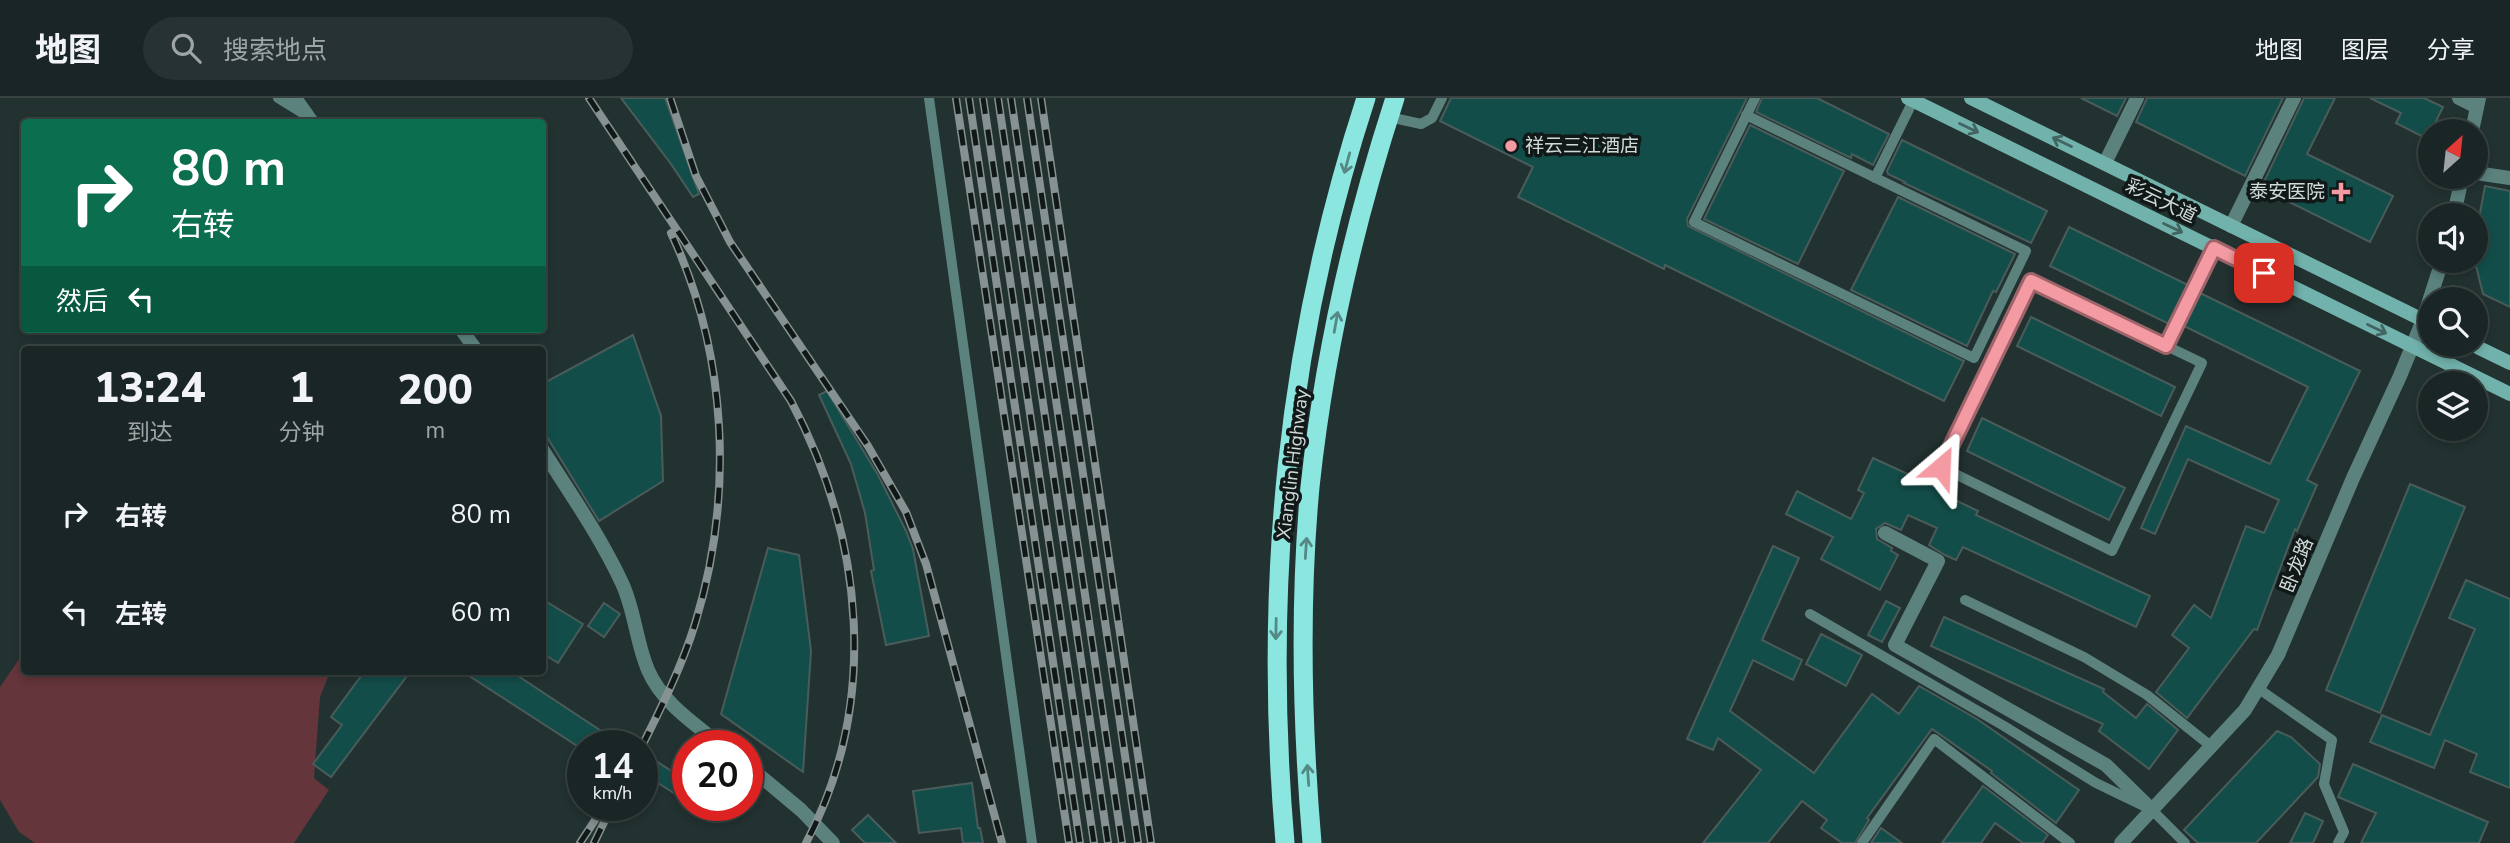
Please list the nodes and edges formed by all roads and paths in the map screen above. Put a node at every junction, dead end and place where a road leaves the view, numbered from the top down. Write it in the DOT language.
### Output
graph roads {
  1 [pos="278,98"];
  2 [pos="295,98"];
  3 [pos="929,98"];
  4 [pos="1367,98"];
  5 [pos="1442,98"];
  6 [pos="1755,98"];
  7 [pos="1971,98"];
  8 [pos="2137,98"];
  9 [pos="2294,98"];
  10 [pos="2459,98"];
  11 [pos="1910,99"];
  12 [pos="2478,103"];
  13 [pos="1392,107"];
  14 [pos="1746,116"];
  15 [pos="310,119"];
  16 [pos="2105,163"];
  17 [pos="2488,175"];
  18 [pos="1875,178"];
  19 [pos="2510,178"];
  20 [pos="2231,226"];
  21 [pos="2214,248"];
  22 [pos="2418,318"];
  23 [pos="2418,337"];
  24 [pos="2166,346"];
  25 [pos="2413,346"];
  26 [pos="2488,352"];
  27 [pos="2510,363"];
  28 [pos="2510,394"];
  29 [pos="546,455"];
  30 [pos="1885,533"];
  31 [pos="1965,600"];
  32 [pos="1810,614"];
  33 [pos="2259,689"];
  34 [pos="702,730"];
  35 [pos="2212,747"];
  36 [pos="763,778"];
  37 [pos="2152,810"];
  38 [pos="833,843"];
  39 [pos="1032,843"];
  40 [pos="1285,843"];
  41 [pos="1312,843"];
  42 [pos="1862,843"];
  43 [pos="2070,843"];
  44 [pos="2121,843"];
  45 [pos="2185,843"];
  46 [pos="2339,843"];
  1 -- 15 [label="lane"];
  2 -- 15 [label="street"];
  3 -- 39 [label="lane"];
  4 -- 40 [label="highway, Xianglin Highway, one-way"];
  5 -- 13 [label="lane"];
  6 -- 14 [label="lane"];
  16 -- 7 [label="main road, 彩云大道, one-way"];
  8 -- 16 [label="street"];
  9 -- 20 [label="street"];
  10 -- 12 [label="street"];
  11 -- 18 [label="lane"];
  11 -- 21 [label="main road, 彩云大道, one-way"];
  41 -- 13 [label="highway, Xianglin Highway, one-way"];
  14 -- 18 [label="lane"];
  14 -- 18 [label="lane"];
  16 -- 20 [label="main road, 彩云大道"];
  17 -- 19 [label="street"];
  20 -- 22 [label="main road, 彩云大道"];
  21 -- 24 [label="lane"];
  21 -- 25 [label="main road, 彩云大道, one-way"];
  23 -- 25 [label="street, 卧龙路"];
  24 -- 24 [label="lane"];
  25 -- 28 [label="main road, 彩云大道"];
  25 -- 33 [label="street, 卧龙路"];
  26 -- 27 [label="main road"];
  29 -- 34 [label="street"];
  30 -- 37 [label="street"];
  31 -- 35 [label="lane"];
  32 -- 37 [label="lane"];
  33 -- 35 [label="street, 卧龙路"];
  33 -- 46 [label="lane"];
  35 -- 37 [label="street, 卧龙路"];
  36 -- 38 [label="street"];
  37 -- 44 [label="street, 卧龙路"];
  37 -- 45 [label="lane"];
  42 -- 43 [label="lane"];
}
